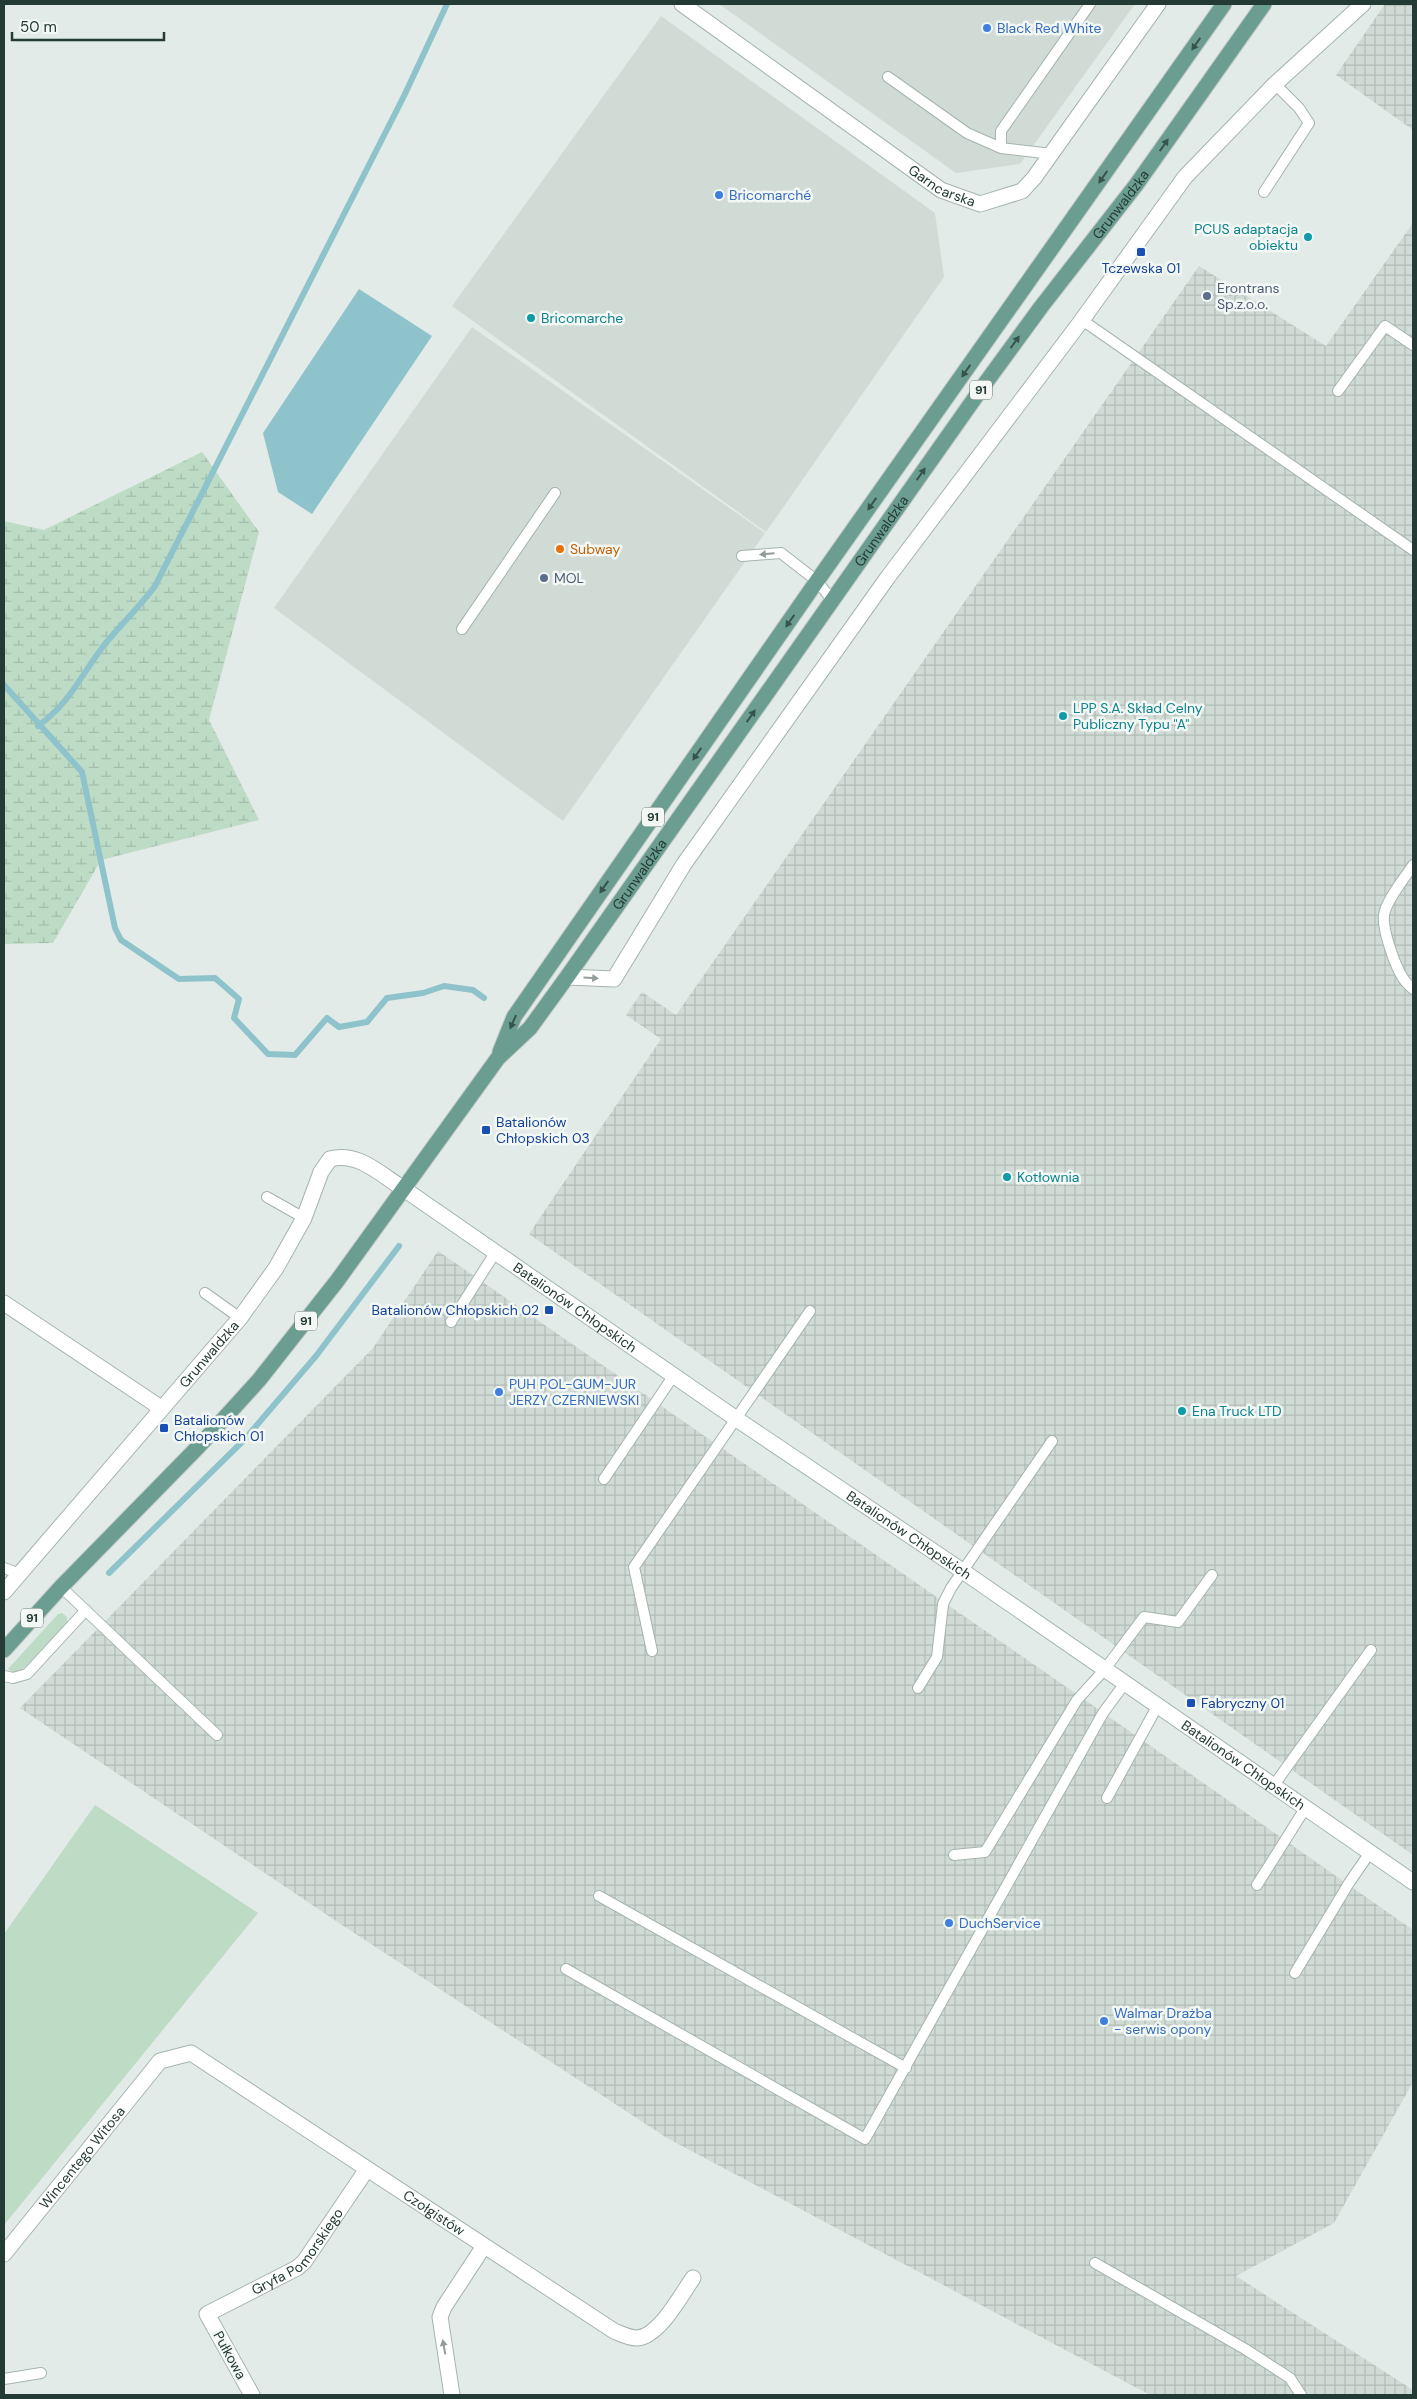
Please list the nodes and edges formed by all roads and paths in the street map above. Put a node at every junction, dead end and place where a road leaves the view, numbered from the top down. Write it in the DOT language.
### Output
graph roads {
  1 [pos="682,4"];
  2 [pos="1090,4"];
  3 [pos="1158,4"];
  4 [pos="1224,4"];
  5 [pos="1264,4"];
  6 [pos="1363,4"];
  7 [pos="888,77"];
  8 [pos="1275,84"];
  9 [pos="1001,148"];
  10 [pos="1052,154"];
  11 [pos="1264,192"];
  12 [pos="1082,320"];
  13 [pos="1413,345"];
  14 [pos="1338,391"];
  15 [pos="555,493"];
  16 [pos="1413,550"];
  17 [pos="742,556"];
  18 [pos="817,581"];
  19 [pos="832,600"];
  20 [pos="462,629"];
  21 [pos="1413,865"];
  22 [pos="567,976"];
  23 [pos="1413,989"];
  24 [pos="498,1058"];
  25 [pos="404,1189"];
  26 [pos="267,1197"];
  27 [pos="304,1218"];
  28 [pos="495,1253"];
  29 [pos="205,1293"];
  30 [pos="4,1303"];
  31 [pos="810,1311"];
  32 [pos="240,1318"];
  33 [pos="452,1322"];
  34 [pos="674,1375"];
  35 [pos="161,1408"];
  36 [pos="735,1418"];
  37 [pos="1052,1441"];
  38 [pos="604,1479"];
  39 [pos="4,1568"];
  40 [pos="964,1572"];
  41 [pos="20,1574"];
  42 [pos="1212,1575"];
  43 [pos="61,1587"];
  44 [pos="4,1592"];
  45 [pos="86,1610"];
  46 [pos="4,1650"];
  47 [pos="1371,1650"];
  48 [pos="652,1651"];
  49 [pos="1105,1669"];
  50 [pos="4,1676"];
  51 [pos="1125,1683"];
  52 [pos="918,1688"];
  53 [pos="1158,1705"];
  54 [pos="217,1735"];
  55 [pos="1274,1785"];
  56 [pos="1107,1798"];
  57 [pos="1306,1807"];
  58 [pos="1371,1851"];
  59 [pos="954,1855"];
  60 [pos="1413,1882"];
  61 [pos="1257,1885"];
  62 [pos="599,1896"];
  63 [pos="566,1969"];
  64 [pos="1295,1973"];
  65 [pos="160,2061"];
  66 [pos="906,2068"];
  67 [pos="368,2169"];
  68 [pos="484,2246"];
  69 [pos="4,2254"];
  70 [pos="1095,2263"];
  71 [pos="693,2278"];
  72 [pos="208,2314"];
  73 [pos="41,2373"];
  74 [pos="4,2379"];
  75 [pos="252,2395"];
  76 [pos="452,2395"];
  77 [pos="1301,2395"];
  1 -- 10 [label="street, Garncarska"];
  2 -- 9 [label="lane"];
  3 -- 10 [label="street, Garncarska"];
  4 -- 18 [label="main road, Grunwaldzka / 91, one-way"];
  19 -- 5 [label="main road, Grunwaldzka / 91, one-way"];
  6 -- 8 [label="street"];
  7 -- 9 [label="lane"];
  8 -- 11 [label="lane"];
  8 -- 12 [label="street"];
  9 -- 10 [label="lane"];
  12 -- 16 [label="lane"];
  22 -- 12 [label="street, one-way"];
  13 -- 14 [label="lane"];
  15 -- 20 [label="lane"];
  18 -- 17 [label="lane, one-way"];
  18 -- 19 [label="lane"];
  18 -- 24 [label="main road, Grunwaldzka / 91, one-way"];
  22 -- 19 [label="main road, Grunwaldzka / 91, one-way"];
  21 -- 23 [label="lane"];
  22 -- 24 [label="main road, Grunwaldzka / 91"];
  24 -- 25 [label="main road, Grunwaldzka / 91"];
  25 -- 27 [label="street, Grunwaldzka"];
  25 -- 28 [label="street, Batalionów Chłopskich"];
  25 -- 43 [label="main road, Grunwaldzka / 91"];
  26 -- 27 [label="lane"];
  27 -- 32 [label="street, Grunwaldzka"];
  28 -- 33 [label="lane"];
  28 -- 34 [label="street, Batalionów Chłopskich"];
  29 -- 32 [label="lane"];
  30 -- 35 [label="street"];
  31 -- 36 [label="lane"];
  32 -- 35 [label="street, Grunwaldzka"];
  34 -- 36 [label="street, Batalionów Chłopskich"];
  34 -- 38 [label="lane"];
  35 -- 41 [label="street, Grunwaldzka"];
  36 -- 40 [label="street, Batalionów Chłopskich"];
  36 -- 48 [label="lane"];
  37 -- 40 [label="lane"];
  39 -- 41 [label="lane"];
  40 -- 49 [label="street, Batalionów Chłopskich"];
  40 -- 52 [label="lane"];
  41 -- 44 [label="street, Grunwaldzka"];
  42 -- 49 [label="lane"];
  43 -- 45 [label="lane"];
  43 -- 46 [label="main road, Grunwaldzka / 91"];
  45 -- 50 [label="lane"];
  45 -- 54 [label="lane"];
  47 -- 55 [label="lane"];
  49 -- 51 [label="street, Batalionów Chłopskich"];
  49 -- 59 [label="lane"];
  51 -- 53 [label="street, Batalionów Chłopskich"];
  51 -- 66 [label="lane"];
  53 -- 55 [label="street, Batalionów Chłopskich"];
  53 -- 56 [label="lane"];
  55 -- 57 [label="street, Batalionów Chłopskich"];
  57 -- 58 [label="street, Batalionów Chłopskich"];
  57 -- 61 [label="lane"];
  58 -- 60 [label="street, Batalionów Chłopskich"];
  58 -- 64 [label="lane"];
  62 -- 66 [label="lane"];
  63 -- 66 [label="lane"];
  65 -- 67 [label="street, Czołgistów"];
  65 -- 69 [label="street, Wincentego Witosa"];
  67 -- 68 [label="street, Czołgistów"];
  67 -- 72 [label="street, Gryfa Pomorskiego"];
  68 -- 71 [label="street, Czołgistów"];
  76 -- 68 [label="street, one-way"];
  70 -- 77 [label="lane"];
  72 -- 75 [label="street, Pułkowa"];
  73 -- 74 [label="lane"];
}
